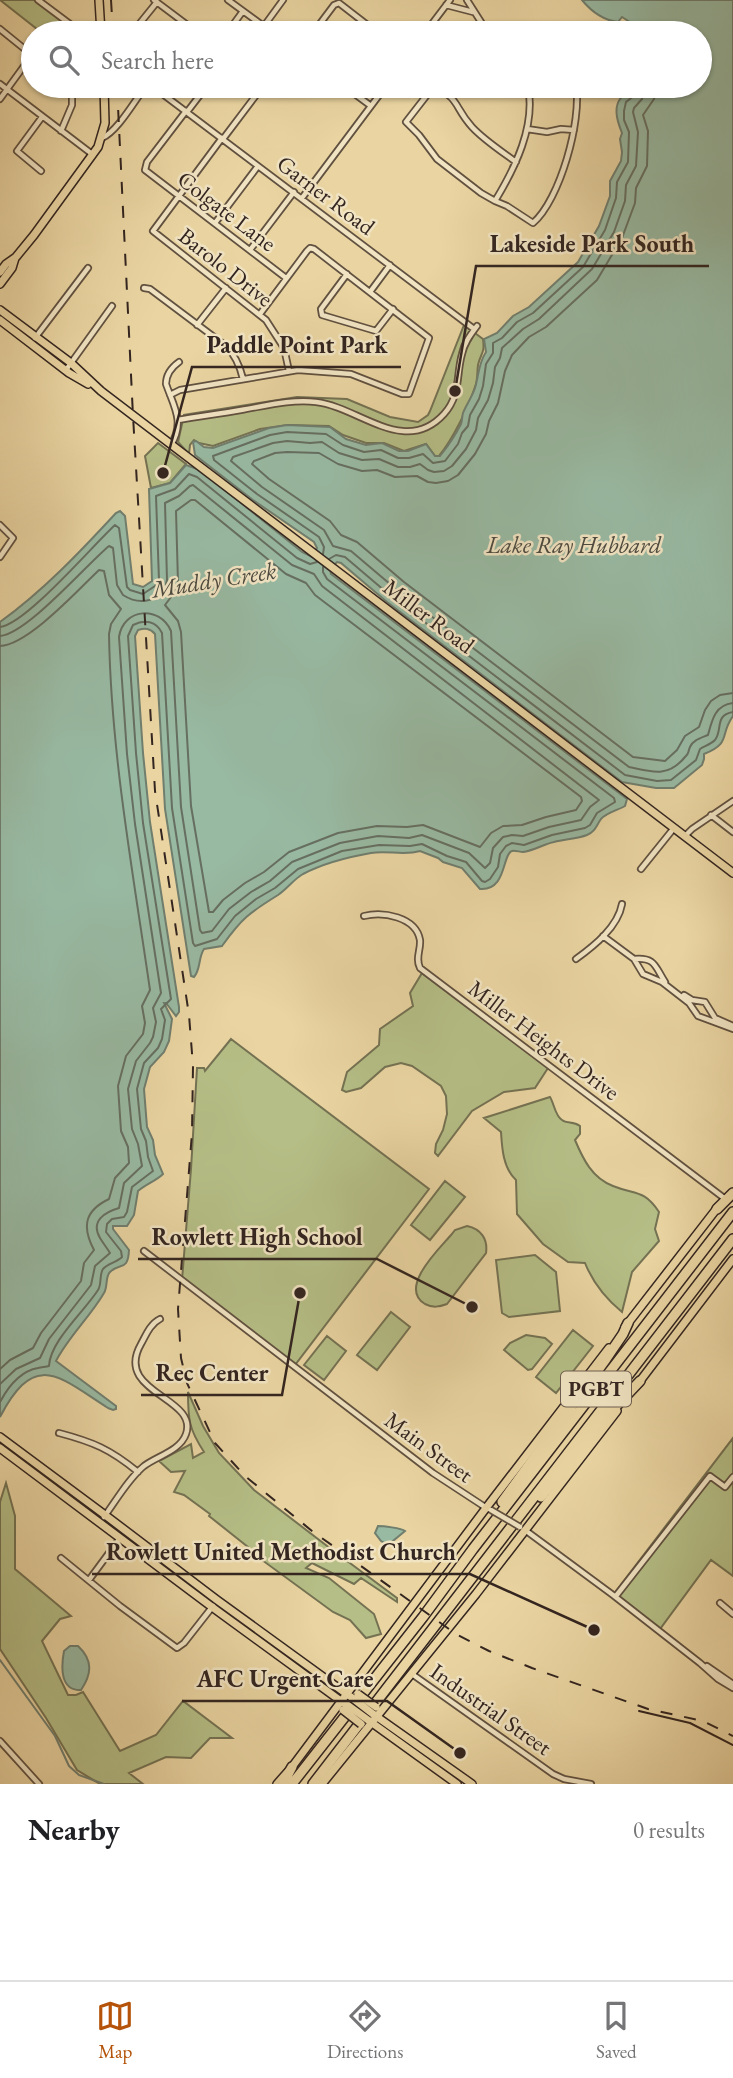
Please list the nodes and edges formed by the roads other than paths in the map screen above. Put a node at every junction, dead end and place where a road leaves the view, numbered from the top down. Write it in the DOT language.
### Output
graph roads {
  1 [pos="38,0"];
  2 [pos="99,0"];
  3 [pos="229,0"];
  4 [pos="283,0"];
  5 [pos="450,0"];
  6 [pos="467,0"];
  7 [pos="156,1"];
  8 [pos="446,5"];
  9 [pos="243,12"];
  10 [pos="474,12"];
  11 [pos="66,21"];
  12 [pos="100,21"];
  13 [pos="141,21"];
  14 [pos="179,21"];
  15 [pos="236,21"];
  16 [pos="256,21"];
  17 [pos="268,21"];
  18 [pos="322,21"];
  19 [pos="362,21"];
  20 [pos="434,21"];
  21 [pos="480,21"];
  22 [pos="0,29"];
  23 [pos="21,46"];
  24 [pos="21,70"];
  25 [pos="0,84"];
  26 [pos="7,90"];
  27 [pos="72,98"];
  28 [pos="104,98"];
  29 [pos="137,98"];
  30 [pos="169,98"];
  31 [pos="197,98"];
  32 [pos="254,98"];
  33 [pos="360,98"];
  34 [pos="377,98"];
  35 [pos="423,98"];
  36 [pos="452,98"];
  37 [pos="530,98"];
  38 [pos="577,98"];
  39 [pos="0,99"];
  40 [pos="371,106"];
  41 [pos="187,111"];
  42 [pos="42,117"];
  43 [pos="527,129"];
  44 [pos="574,130"];
  45 [pos="61,131"];
  46 [pos="102,138"];
  47 [pos="223,138"];
  48 [pos="93,155"];
  49 [pos="516,162"];
  50 [pos="258,166"];
  51 [pos="41,171"];
  52 [pos="294,192"];
  53 [pos="178,196"];
  54 [pos="302,198"];
  55 [pos="495,201"];
  56 [pos="215,223"];
  57 [pos="250,250"];
  58 [pos="16,257"];
  59 [pos="390,265"];
  60 [pos="88,268"];
  61 [pos="0,272"];
  62 [pos="347,274"];
  63 [pos="286,278"];
  64 [pos="0,284"];
  65 [pos="144,288"];
  66 [pos="226,288"];
  67 [pos="370,292"];
  68 [pos="112,306"];
  69 [pos="393,309"];
  70 [pos="0,310"];
  71 [pos="260,314"];
  72 [pos="0,320"];
  73 [pos="197,324"];
  74 [pos="33,340"];
  75 [pos="179,362"];
  76 [pos="68,367"];
  77 [pos="289,371"];
  78 [pos="243,379"];
  79 [pos="170,395"];
  80 [pos="178,420"];
  81 [pos="171,445"];
  82 [pos="0,525"];
  83 [pos="0,557"];
  84 [pos="733,801"];
  85 [pos="711,815"];
  86 [pos="674,828"];
  87 [pos="733,832"];
  88 [pos="685,836"];
  89 [pos="641,869"];
  90 [pos="733,873"];
  91 [pos="622,904"];
  92 [pos="364,916"];
  93 [pos="603,936"];
  94 [pos="576,959"];
  95 [pos="634,959"];
  96 [pos="676,992"];
  97 [pos="733,1028"];
  98 [pos="733,1186"];
  99 [pos="733,1193"];
  100 [pos="724,1198"];
  101 [pos="717,1209"];
  102 [pos="733,1212"];
  103 [pos="733,1239"];
  104 [pos="144,1251"];
  105 [pos="733,1259"];
  106 [pos="160,1319"];
  107 [pos="628,1323"];
  108 [pos="639,1381"];
  109 [pos="59,1433"];
  110 [pos="0,1437"];
  111 [pos="0,1448"];
  112 [pos="138,1472"];
  113 [pos="36,1473"];
  114 [pos="733,1477"];
  115 [pos="61,1482"];
  116 [pos="488,1509"];
  117 [pos="103,1518"];
  118 [pos="519,1527"];
  119 [pos="120,1537"];
  120 [pos="472,1549"];
  121 [pos="61,1558"];
  122 [pos="89,1580"];
  123 [pos="615,1597"];
  124 [pos="720,1603"];
  125 [pos="214,1604"];
  126 [pos="733,1614"];
  127 [pos="411,1673"];
  128 [pos="733,1686"];
  129 [pos="348,1700"];
  130 [pos="373,1716"];
  131 [pos="0,1741"];
  132 [pos="427,1762"];
  133 [pos="292,1767"];
  134 [pos="452,1770"];
  135 [pos="39,1784"];
  136 [pos="277,1784"];
  137 [pos="283,1784"];
  138 [pos="292,1784"];
  139 [pos="313,1784"];
  140 [pos="322,1784"];
  141 [pos="457,1784"];
  142 [pos="472,1784"];
  143 [pos="591,1784"];
  1 -- 11 [label="street"];
  2 -- 12 [label="main road"];
  3 -- 9 [label="street"];
  4 -- 17 [label="street"];
  5 -- 8 [label="street"];
  6 -- 10 [label="street"];
  7 -- 13 [label="street"];
  7 -- 14 [label="street"];
  8 -- 10 [label="street"];
  8 -- 20 [label="street"];
  9 -- 15 [label="street"];
  9 -- 16 [label="street"];
  10 -- 21 [label="street"];
  18 -- 19 [label="street"];
  22 -- 23 [label="street"];
  24 -- 26 [label="street"];
  25 -- 26 [label="street"];
  26 -- 39 [label="street"];
  26 -- 42 [label="street"];
  27 -- 45 [label="street"];
  28 -- 46 [label="main road"];
  29 -- 46 [label="street"];
  30 -- 41 [label="street, Garner Road"];
  31 -- 41 [label="street"];
  32 -- 47 [label="street"];
  33 -- 40 [label="street"];
  34 -- 40 [label="street"];
  35 -- 55 [label="street"];
  36 -- 49 [label="street"];
  37 -- 43 [label="street"];
  38 -- 44 [label="street"];
  40 -- 54 [label="street"];
  41 -- 47 [label="street, Garner Road"];
  41 -- 53 [label="street, Colgate Lane"];
  42 -- 45 [label="street"];
  42 -- 51 [label="street"];
  43 -- 44 [label="street"];
  43 -- 49 [label="street"];
  44 -- 55 [label="street"];
  45 -- 48 [label="street"];
  46 -- 48 [label="main road"];
  47 -- 50 [label="street, Garner Road"];
  47 -- 53 [label="street"];
  48 -- 58 [label="main road"];
  49 -- 55 [label="street"];
  50 -- 52 [label="street, Garner Road"];
  50 -- 56 [label="street"];
  52 -- 54 [label="street, Garner Road"];
  52 -- 57 [label="street"];
  53 -- 56 [label="street, Colgate Lane"];
  53 -- 66 [label="street, Barolo Drive"];
  54 -- 59 [label="street, Garner Road"];
  56 -- 57 [label="street, Colgate Lane"];
  57 -- 63 [label="street, Colgate Lane"];
  58 -- 61 [label="main road"];
  58 -- 64 [label="main road"];
  59 -- 67 [label="street"];
  59 -- 80 [label="street, Garner Road"];
  60 -- 74 [label="street"];
  62 -- 63 [label="street"];
  62 -- 67 [label="street"];
  62 -- 69 [label="street"];
  63 -- 71 [label="street"];
  65 -- 73 [label="street"];
  66 -- 71 [label="street, Barolo Drive"];
  66 -- 73 [label="street"];
  67 -- 69 [label="street"];
  68 -- 76 [label="street"];
  69 -- 77 [label="street"];
  70 -- 74 [label="main road, Miller Road"];
  71 -- 77 [label="street, Barolo Drive"];
  72 -- 74 [label="main road, Miller Road"];
  73 -- 78 [label="street"];
  74 -- 76 [label="main road, Miller Road"];
  75 -- 79 [label="street"];
  76 -- 81 [label="main road, Miller Road"];
  77 -- 78 [label="street"];
  78 -- 79 [label="street"];
  79 -- 80 [label="street"];
  80 -- 81 [label="street"];
  81 -- 86 [label="main road, Miller Road"];
  82 -- 83 [label="street"];
  84 -- 85 [label="street"];
  85 -- 87 [label="street"];
  85 -- 88 [label="street"];
  86 -- 88 [label="main road, Miller Road"];
  86 -- 89 [label="street"];
  88 -- 90 [label="main road, Miller Road"];
  91 -- 93 [label="street"];
  92 -- 100 [label="street, Miller Heights Drive"];
  93 -- 94 [label="street"];
  93 -- 95 [label="street"];
  95 -- 96 [label="street"];
  95 -- 96 [label="street"];
  96 -- 97 [label="street"];
  96 -- 97 [label="street"];
  98 -- 100 [label="main road"];
  99 -- 101 [label="highway"];
  100 -- 101 [label="main road"];
  101 -- 107 [label="main road"];
  102 -- 120 [label="highway, PGBT"];
  103 -- 118 [label="highway, PGBT"];
  104 -- 116 [label="street, Main Street"];
  105 -- 108 [label="main road"];
  106 -- 112 [label="street"];
  107 -- 116 [label="main road"];
  107 -- 120 [label="highway"];
  108 -- 118 [label="highway"];
  109 -- 112 [label="street"];
  110 -- 115 [label="main road"];
  111 -- 113 [label="main road"];
  112 -- 117 [label="street"];
  113 -- 115 [label="main road"];
  113 -- 117 [label="main road"];
  114 -- 123 [label="street"];
  115 -- 117 [label="main road"];
  116 -- 118 [label="street, Main Street, bridge"];
  116 -- 129 [label="main road"];
  117 -- 119 [label="main road"];
  117 -- 125 [label="main road"];
  118 -- 123 [label="street, Main Street"];
  118 -- 127 [label="main road"];
  118 -- 139 [label="highway, PGBT"];
  119 -- 122 [label="street"];
  119 -- 125 [label="main road"];
  120 -- 138 [label="highway, PGBT"];
  121 -- 122 [label="street"];
  122 -- 125 [label="street"];
  123 -- 128 [label="street, Main Street"];
  124 -- 126 [label="street"];
  125 -- 129 [label="main road"];
  127 -- 130 [label="main road"];
  127 -- 143 [label="street, Industrial Street"];
  129 -- 130 [label="main road, bridge"];
  129 -- 130 [label="main road, bridge"];
  129 -- 133 [label="main road"];
  130 -- 132 [label="main road"];
  130 -- 134 [label="main road"];
  130 -- 140 [label="main road"];
  131 -- 135 [label="street"];
  132 -- 134 [label="main road"];
  132 -- 141 [label="main road"];
  133 -- 136 [label="main road"];
  133 -- 137 [label="highway"];
  134 -- 142 [label="main road"];
}
